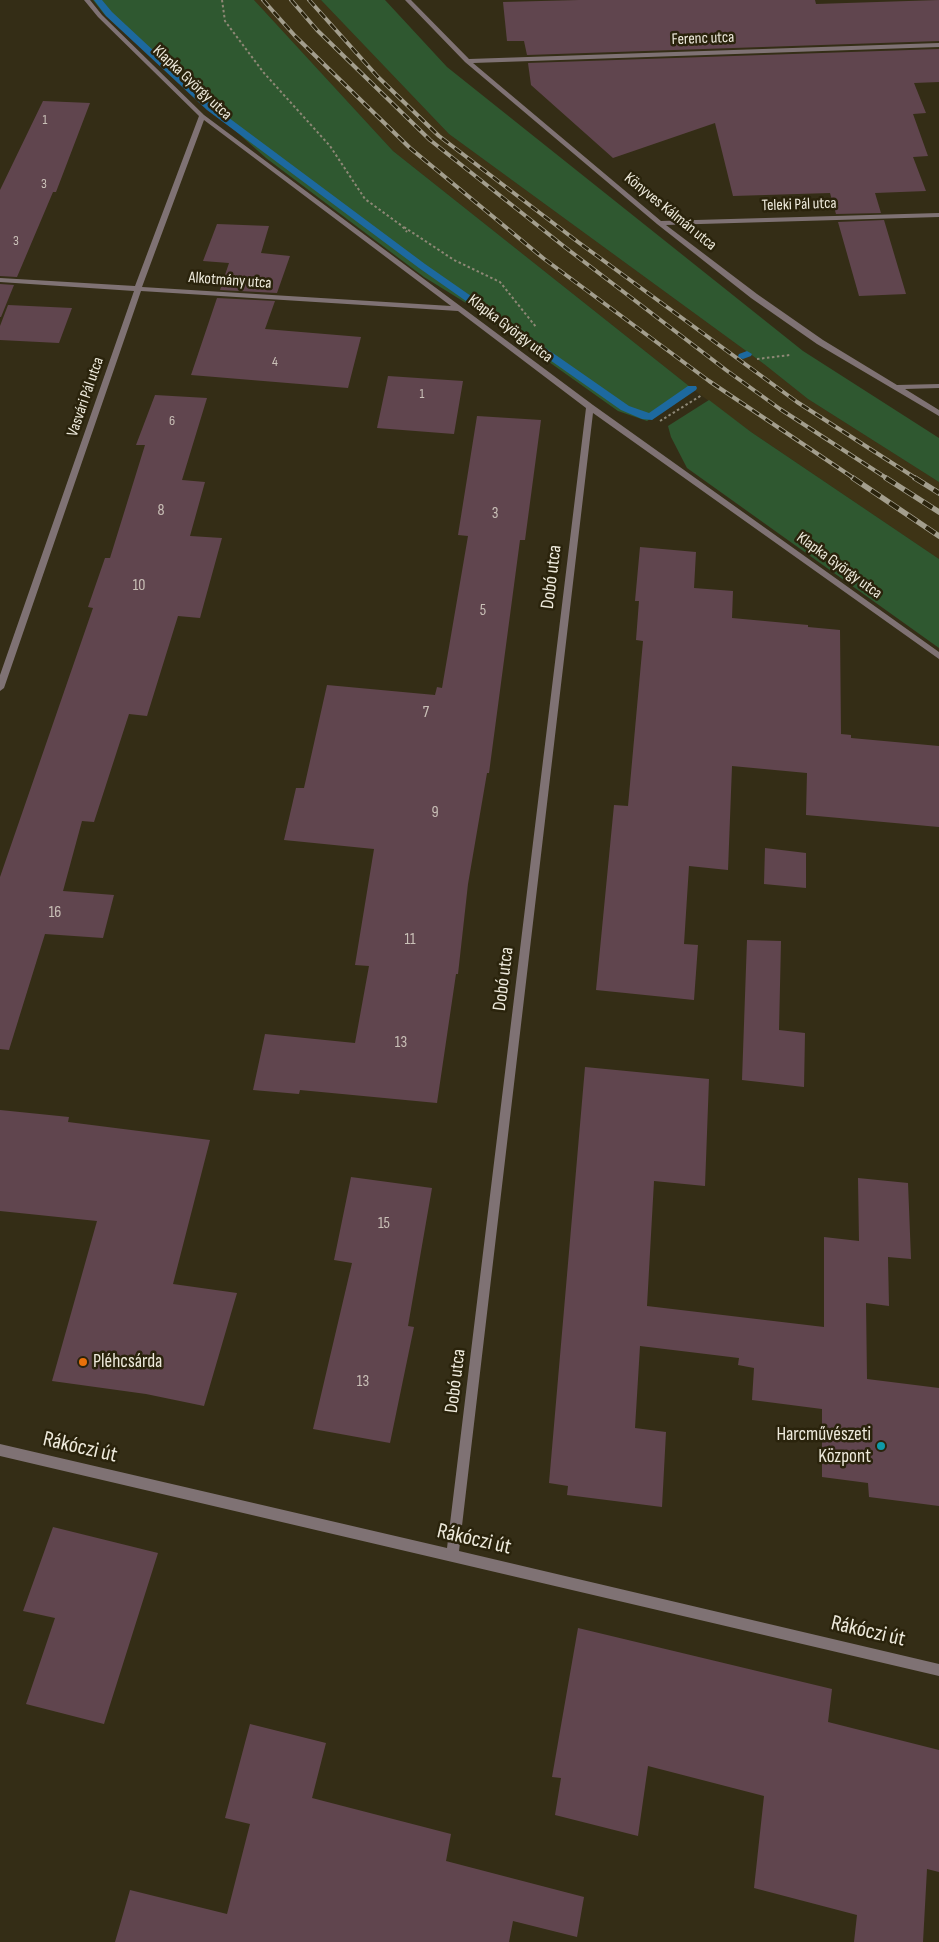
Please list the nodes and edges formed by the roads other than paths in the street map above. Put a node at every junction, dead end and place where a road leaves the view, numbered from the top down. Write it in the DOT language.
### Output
graph roads {
  1 [pos="87,0"];
  2 [pos="408,0"];
  3 [pos="939,44"];
  4 [pos="467,61"];
  5 [pos="202,116"];
  6 [pos="939,215"];
  7 [pos="659,223"];
  8 [pos="0,280"];
  9 [pos="138,288"];
  10 [pos="458,309"];
  11 [pos="939,386"];
  12 [pos="898,387"];
  13 [pos="590,407"];
  14 [pos="939,413"];
  15 [pos="939,656"];
  16 [pos="0,688"];
  17 [pos="0,1450"];
  18 [pos="452,1556"];
  19 [pos="939,1670"];
  1 -- 5 [label="street, Klapka György utca"];
  2 -- 4 [label="street, Könyves Kálmán utca"];
  3 -- 4 [label="street, Ferenc utca"];
  4 -- 7 [label="street, Könyves Kálmán utca"];
  5 -- 9 [label="street, Vasvári Pál utca"];
  5 -- 10 [label="street, Klapka György utca"];
  6 -- 7 [label="street, Teleki Pál utca"];
  7 -- 12 [label="street, Könyves Kálmán utca"];
  8 -- 9 [label="street, Alkotmány utca"];
  9 -- 10 [label="street, Alkotmány utca"];
  9 -- 16 [label="street, Vasvári Pál utca"];
  10 -- 13 [label="street, Klapka György utca"];
  11 -- 12 [label="street"];
  12 -- 14 [label="street, Könyves Kálmán utca"];
  13 -- 15 [label="street, Klapka György utca"];
  13 -- 18 [label="street, Dobó utca"];
  17 -- 18 [label="street, Rákóczi út"];
  18 -- 19 [label="street, Rákóczi út"];
}
